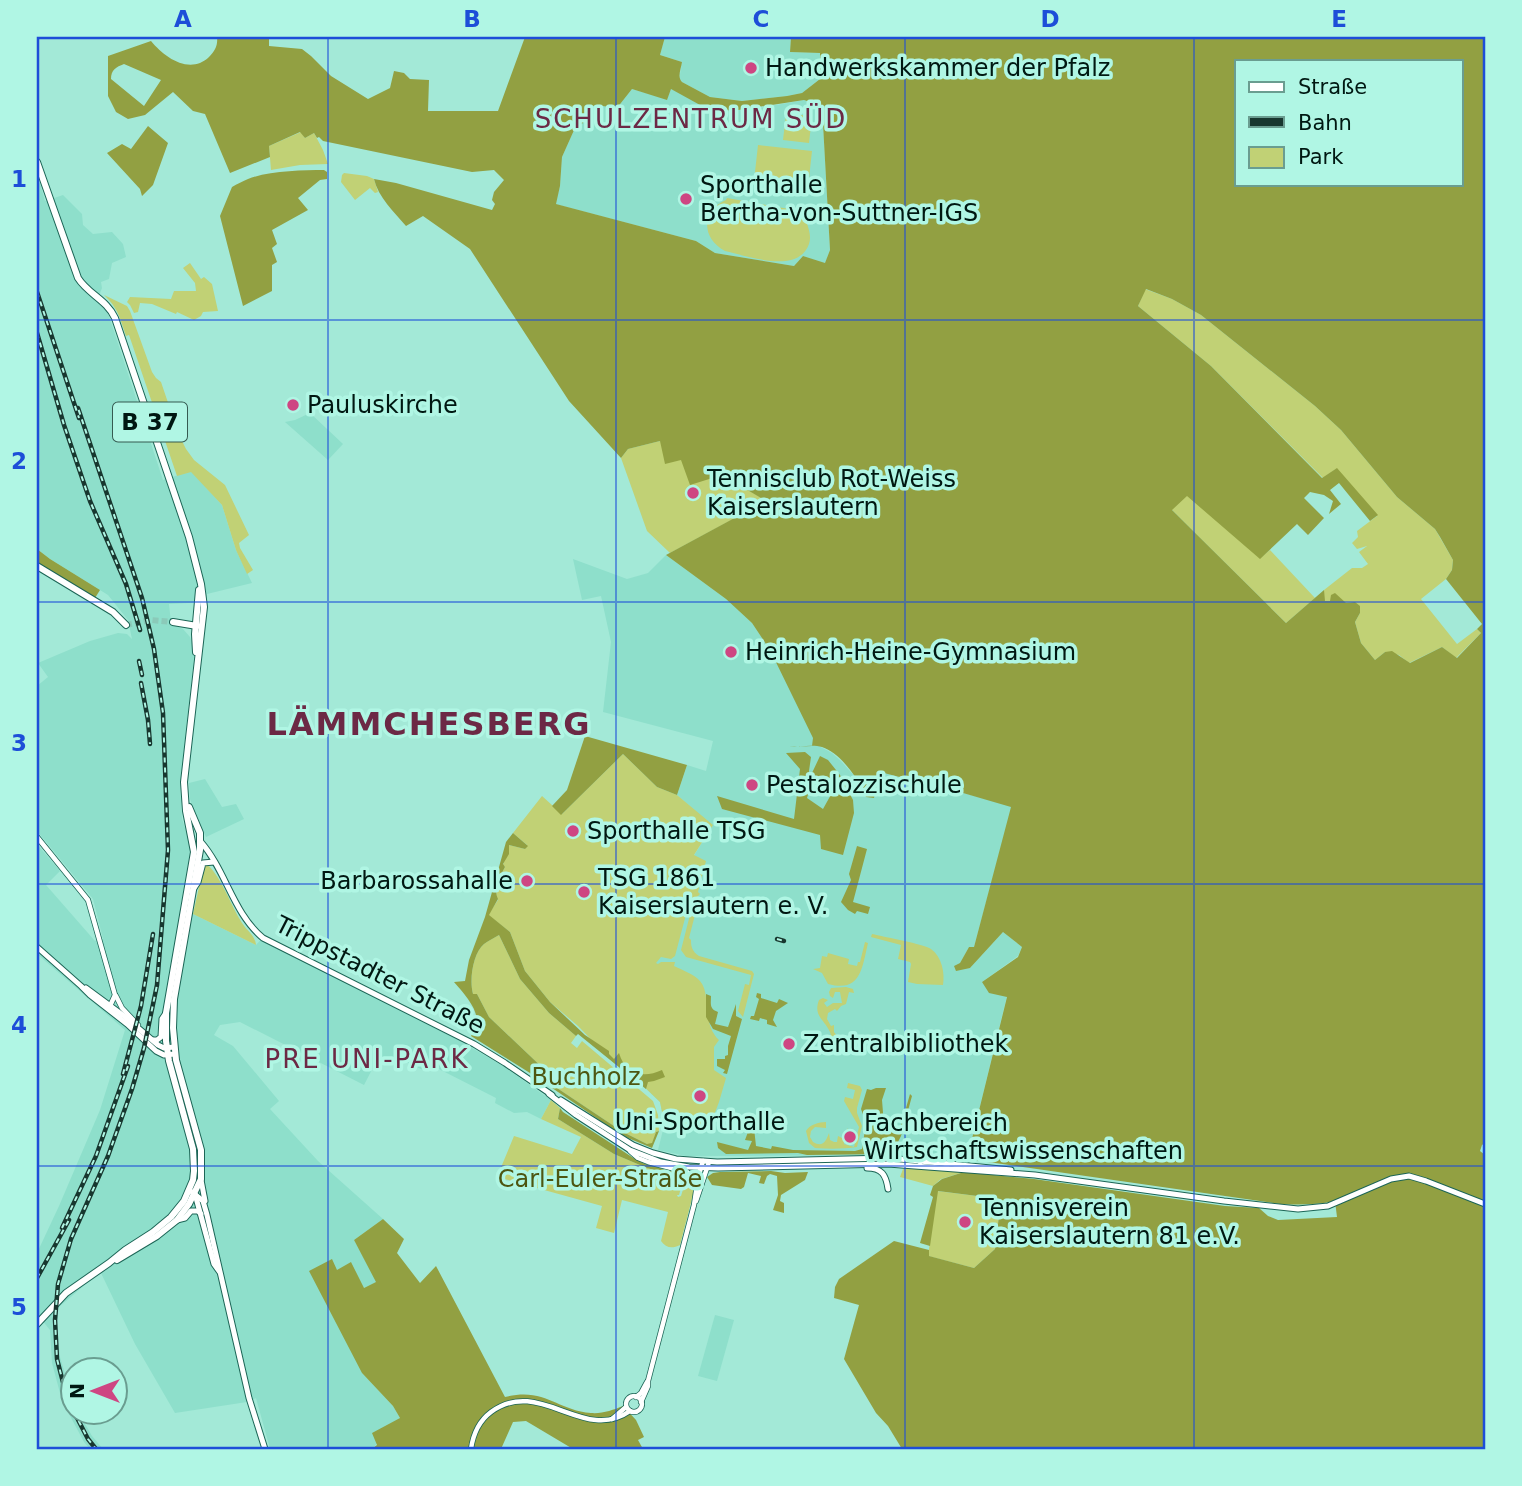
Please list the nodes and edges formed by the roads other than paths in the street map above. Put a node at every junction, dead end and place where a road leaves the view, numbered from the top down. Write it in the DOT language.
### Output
graph roads {
  1 [pos="37,162"];
  2 [pos="37,566"];
  3 [pos="173,622"];
  4 [pos="126,625"];
  5 [pos="199,626"];
  6 [pos="185,792"];
  7 [pos="187,813"];
  8 [pos="37,837"];
  9 [pos="201,842"];
  10 [pos="194,852"];
  11 [pos="214,862"];
  12 [pos="194,887"];
  13 [pos="37,947"];
  14 [pos="115,995"];
  15 [pos="109,1008"];
  16 [pos="166,1013"];
  17 [pos="140,1029"];
  18 [pos="151,1039"];
  19 [pos="171,1051"];
  20 [pos="550,1094"];
  21 [pos="907,1142"];
  22 [pos="629,1150"];
  23 [pos="920,1162"];
  24 [pos="705,1165"];
  25 [pos="855,1165"];
  26 [pos="1035,1175"];
  27 [pos="201,1179"];
  28 [pos="696,1188"];
  29 [pos="888,1189"];
  30 [pos="192,1192"];
  31 [pos="1485,1204"];
  32 [pos="694,1205"];
  33 [pos="204,1215"];
  34 [pos="177,1220"];
  35 [pos="109,1263"];
  36 [pos="37,1324"];
  37 [pos="638,1399"];
  38 [pos="628,1409"];
  39 [pos="265,1449"];
  40 [pos="471,1449"];
  1 -- 5 [label="main road, B 37"];
  2 -- 4 [label="main road"];
  3 -- 5 [label="main road"];
  5 -- 6 [label="main road, Trippstadter Straße / B 37"];
  6 -- 7 [label="main road, Trippstadter Straße / B 37"];
  6 -- 9 [label="main road, Trippstadter Straße / B 37"];
  7 -- 9 [label="main road, B 37"];
  7 -- 10 [label="main road, B 37"];
  8 -- 14 [label="street"];
  9 -- 10 [label="main road"];
  9 -- 11 [label="main road, Trippstadter Straße"];
  9 -- 12 [label="main road, B 37"];
  10 -- 16 [label="main road, B 37"];
  11 -- 12 [label="main road"];
  11 -- 20 [label="main road, Trippstadter Straße"];
  12 -- 19 [label="main road, B 37"];
  13 -- 15 [label="main road"];
  14 -- 15 [label="street"];
  14 -- 17 [label="street"];
  15 -- 17 [label="main road"];
  15 -- 19 [label="main road"];
  16 -- 18 [label="main road"];
  16 -- 19 [label="main road, B 37"];
  17 -- 18 [label="main road"];
  18 -- 19 [label="main road"];
  19 -- 27 [label="main road, B 37"];
  19 -- 30 [label="main road, B 37"];
  20 -- 22 [label="main road, Trippstadter Straße"];
  20 -- 24 [label="main road, Trippstadter Straße"];
  21 -- 23 [label="main road"];
  22 -- 24 [label="main road, Trippstadter Straße"];
  22 -- 28 [label="street"];
  23 -- 24 [label="main road, Trippstadter Straße"];
  23 -- 26 [label="main road, Trippstadter Straße"];
  24 -- 25 [label="main road, Trippstadter Straße"];
  24 -- 28 [label="street"];
  24 -- 32 [label="street"];
  25 -- 26 [label="main road, Trippstadter Straße"];
  25 -- 29 [label="main road"];
  26 -- 31 [label="main road"];
  27 -- 30 [label="main road, B 37"];
  27 -- 33 [label="main road"];
  28 -- 32 [label="street"];
  30 -- 33 [label="main road"];
  30 -- 34 [label="main road, B 37"];
  30 -- 35 [label="main road, B 37"];
  32 -- 37 [label="street"];
  33 -- 34 [label="main road"];
  33 -- 39 [label="main road"];
  34 -- 35 [label="main road, B 37"];
  35 -- 36 [label="main road, B 37"];
  37 -- 38 [label="street"];
  37 -- 38 [label="street"];
  38 -- 40 [label="street"];
}
